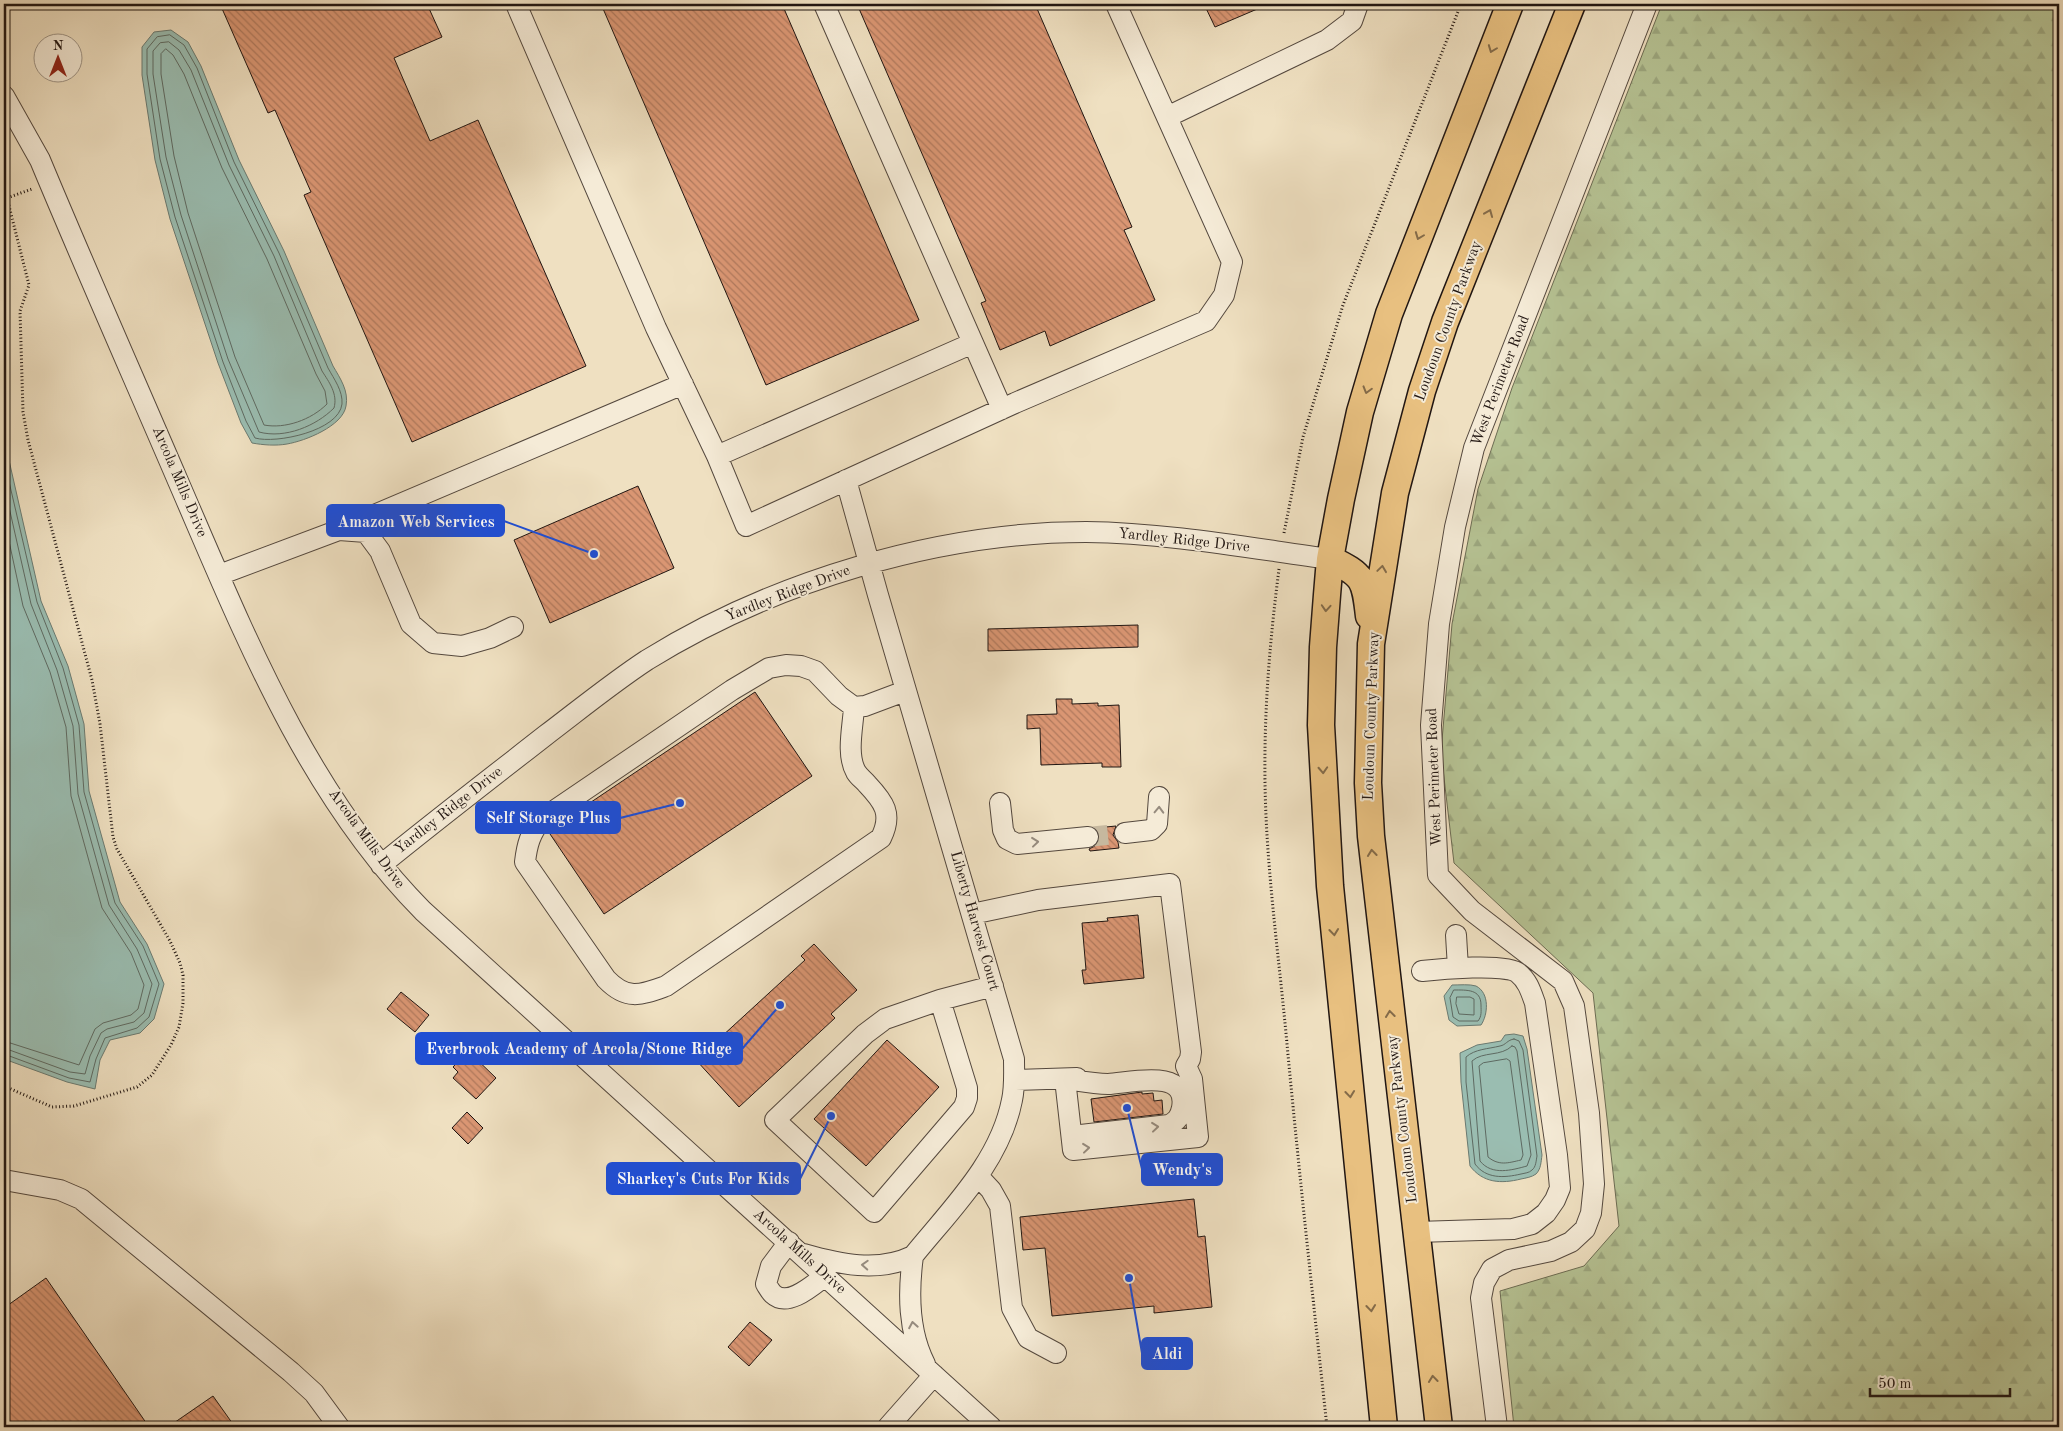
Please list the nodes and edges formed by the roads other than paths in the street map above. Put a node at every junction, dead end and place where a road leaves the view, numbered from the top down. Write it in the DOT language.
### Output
graph roads {
  1 [pos="516,4"];
  2 [pos="824,4"];
  3 [pos="1116,4"];
  4 [pos="1358,4"];
  5 [pos="1510,4"];
  6 [pos="1572,4"];
  7 [pos="1647,4"];
  8 [pos="4,96"];
  9 [pos="1167,117"];
  10 [pos="973,343"];
  11 [pos="683,384"];
  12 [pos="1002,409"];
  13 [pos="717,456"];
  14 [pos="846,480"];
  15 [pos="339,530"];
  16 [pos="1330,560"];
  17 [pos="869,564"];
  18 [pos="219,575"];
  19 [pos="513,627"];
  20 [pos="1371,644"];
  21 [pos="906,691"];
  22 [pos="854,707"];
  23 [pos="1159,797"];
  24 [pos="1000,803"];
  25 [pos="1125,833"];
  26 [pos="1088,837"];
  27 [pos="381,865"];
  28 [pos="972,914"];
  29 [pos="1456,935"];
  30 [pos="1458,968"];
  31 [pos="1422,971"];
  32 [pos="993,986"];
  33 [pos="940,1000"];
  34 [pos="1186,1066"];
  35 [pos="1065,1079"];
  36 [pos="1014,1080"];
  37 [pos="1072,1136"];
  38 [pos="978,1176"];
  39 [pos="4,1180"];
  40 [pos="1417,1232"];
  41 [pos="794,1248"];
  42 [pos="912,1256"];
  43 [pos="825,1276"];
  44 [pos="1056,1354"];
  45 [pos="931,1373"];
  46 [pos="339,1427"];
  47 [pos="888,1427"];
  48 [pos="991,1427"];
  49 [pos="1384,1427"];
  50 [pos="1438,1427"];
  51 [pos="1497,1427"];
  1 -- 11 [label="street"];
  2 -- 10 [label="street"];
  3 -- 9 [label="street"];
  4 -- 9 [label="street"];
  5 -- 16 [label="main road, one-way"];
  20 -- 6 [label="main road, Loudoun County Parkway, one-way"];
  7 -- 51 [label="street, West Perimeter Road"];
  8 -- 18 [label="street, Arcola Mills Drive"];
  9 -- 12 [label="street"];
  10 -- 12 [label="street"];
  10 -- 13 [label="street"];
  11 -- 13 [label="street"];
  11 -- 15 [label="street"];
  12 -- 14 [label="street"];
  13 -- 14 [label="street"];
  14 -- 17 [label="street, Liberty Harvest Court"];
  15 -- 18 [label="street"];
  15 -- 19 [label="street"];
  16 -- 17 [label="street, Yardley Ridge Drive"];
  16 -- 20 [label="main road"];
  16 -- 49 [label="main road, one-way"];
  17 -- 21 [label="street, Liberty Harvest Court"];
  17 -- 27 [label="street, Yardley Ridge Drive"];
  18 -- 27 [label="street, Arcola Mills Drive"];
  40 -- 20 [label="main road, Loudoun County Parkway, one-way"];
  21 -- 22 [label="street"];
  21 -- 28 [label="street, Liberty Harvest Court"];
  22 -- 22 [label="street"];
  25 -- 23 [label="street, one-way"];
  24 -- 26 [label="street, one-way"];
  27 -- 41 [label="street, Arcola Mills Drive"];
  28 -- 32 [label="street, Liberty Harvest Court"];
  28 -- 34 [label="street"];
  29 -- 30 [label="street"];
  30 -- 31 [label="street"];
  30 -- 40 [label="street"];
  32 -- 33 [label="street"];
  32 -- 36 [label="street, Liberty Harvest Court"];
  33 -- 33 [label="street"];
  34 -- 35 [label="street"];
  37 -- 34 [label="street, one-way"];
  35 -- 36 [label="street"];
  35 -- 37 [label="street"];
  37 -- 35 [label="street, one-way"];
  36 -- 38 [label="street, Liberty Harvest Court"];
  38 -- 42 [label="street, Liberty Harvest Court"];
  38 -- 44 [label="street"];
  39 -- 46 [label="street"];
  50 -- 40 [label="main road, Loudoun County Parkway, one-way"];
  42 -- 41 [label="street, one-way"];
  41 -- 43 [label="street, Arcola Mills Drive"];
  41 -- 43 [label="street"];
  45 -- 42 [label="street, one-way"];
  43 -- 45 [label="street, Arcola Mills Drive"];
  45 -- 47 [label="street"];
  45 -- 48 [label="street, Arcola Mills Drive"];
}
